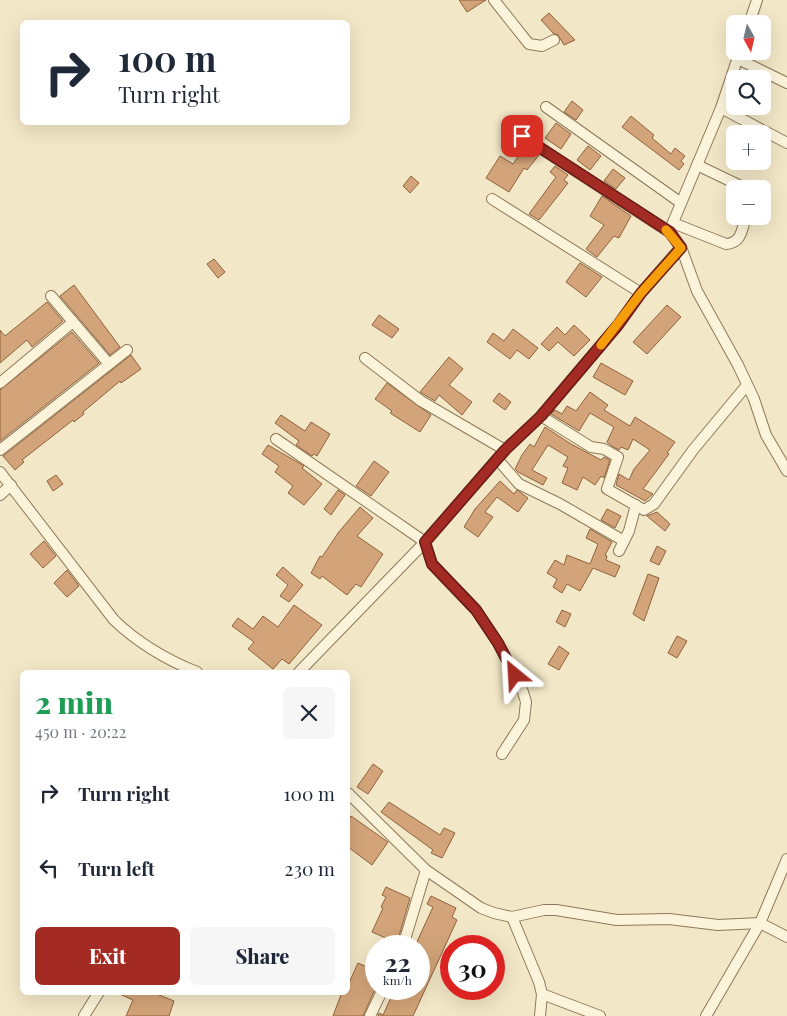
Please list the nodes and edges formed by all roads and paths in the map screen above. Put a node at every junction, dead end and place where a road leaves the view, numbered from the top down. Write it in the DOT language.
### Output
graph roads {
  1 [pos="494,0"];
  2 [pos="757,0"];
  3 [pos="752,15"];
  4 [pos="554,40"];
  5 [pos="737,60"];
  6 [pos="748,60"];
  7 [pos="787,83"];
  8 [pos="546,107"];
  9 [pos="721,108"];
  10 [pos="522,136"];
  11 [pos="787,143"];
  12 [pos="697,165"];
  13 [pos="728,180"];
  14 [pos="492,199"];
  15 [pos="681,203"];
  16 [pos="743,225"];
  17 [pos="671,228"];
  18 [pos="681,248"];
  19 [pos="641,293"];
  20 [pos="51,296"];
  21 [pos="74,322"];
  22 [pos="127,350"];
  23 [pos="365,358"];
  24 [pos="109,364"];
  25 [pos="0,383"];
  26 [pos="747,385"];
  27 [pos="541,416"];
  28 [pos="276,439"];
  29 [pos="0,450"];
  30 [pos="505,450"];
  31 [pos="498,460"];
  32 [pos="785,467"];
  33 [pos="0,472"];
  34 [pos="11,485"];
  35 [pos="0,495"];
  36 [pos="636,505"];
  37 [pos="624,541"];
  38 [pos="425,542"];
  39 [pos="618,552"];
  40 [pos="191,670"];
  41 [pos="301,670"];
  42 [pos="502,754"];
  43 [pos="350,795"];
  44 [pos="787,859"];
  45 [pos="426,870"];
  46 [pos="512,917"];
  47 [pos="760,923"];
  48 [pos="407,935"];
  49 [pos="787,937"];
  50 [pos="542,994"];
  51 [pos="97,995"];
  52 [pos="378,1000"];
  53 [pos="87,1015"];
  54 [pos="370,1016"];
  55 [pos="540,1016"];
  56 [pos="600,1016"];
  57 [pos="706,1016"];
  1 -- 4 [label="street"];
  2 -- 3 [label="street"];
  5 -- 9 [label="street"];
  6 -- 7 [label="street"];
  8 -- 15 [label="street"];
  9 -- 11 [label="street"];
  9 -- 12 [label="street"];
  10 -- 17 [label="street"];
  12 -- 13 [label="street"];
  12 -- 15 [label="street"];
  14 -- 19 [label="street"];
  15 -- 17 [label="street"];
  16 -- 17 [label="street"];
  17 -- 18 [label="street"];
  18 -- 19 [label="street"];
  18 -- 26 [label="street"];
  19 -- 27 [label="street"];
  20 -- 21 [label="street"];
  21 -- 24 [label="street"];
  21 -- 25 [label="street"];
  22 -- 24 [label="street"];
  23 -- 30 [label="street"];
  24 -- 29 [label="street"];
  26 -- 32 [label="street"];
  26 -- 36 [label="street"];
  27 -- 30 [label="street"];
  27 -- 36 [label="street"];
  28 -- 38 [label="street"];
  30 -- 31 [label="street"];
  31 -- 37 [label="street"];
  31 -- 38 [label="street"];
  33 -- 34 [label="street"];
  34 -- 35 [label="street"];
  34 -- 40 [label="street"];
  36 -- 37 [label="street"];
  37 -- 39 [label="street"];
  38 -- 41 [label="street"];
  38 -- 42 [label="street"];
  43 -- 45 [label="street"];
  44 -- 47 [label="street"];
  45 -- 46 [label="street"];
  45 -- 48 [label="street"];
  46 -- 47 [label="street"];
  46 -- 50 [label="street"];
  47 -- 49 [label="street"];
  47 -- 57 [label="street"];
  50 -- 55 [label="street"];
  50 -- 56 [label="street"];
  51 -- 53 [label="street"];
  52 -- 54 [label="street"];
}
